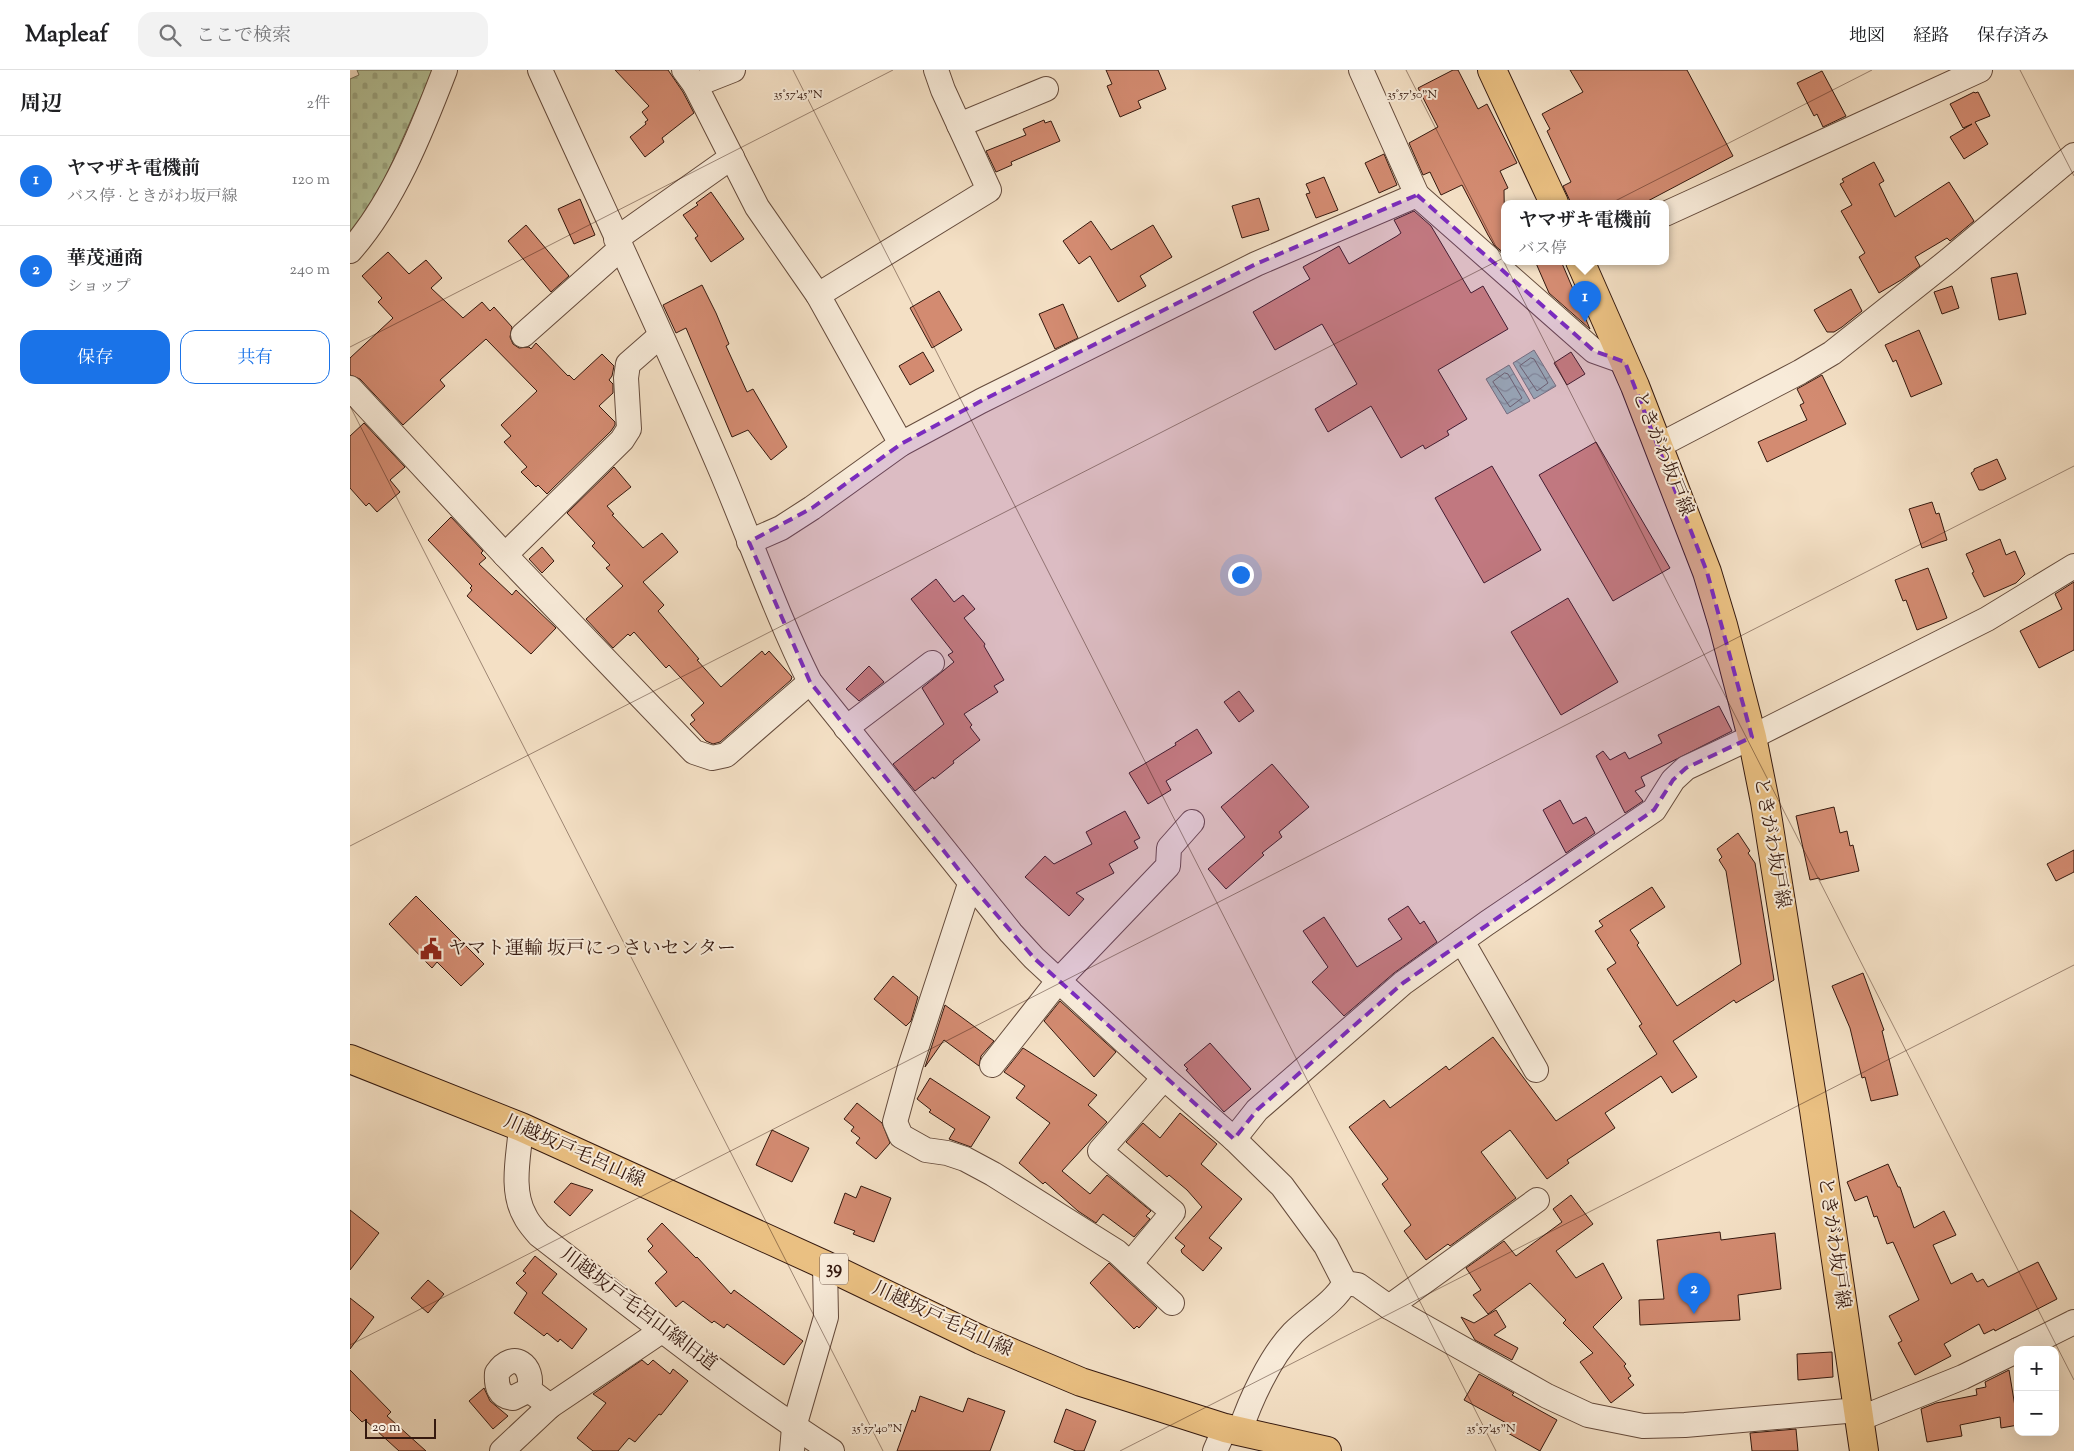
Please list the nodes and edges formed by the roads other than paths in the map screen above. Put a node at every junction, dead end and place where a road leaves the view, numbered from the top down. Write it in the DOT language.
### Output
graph roads {
  1 [pos="445,70"];
  2 [pos="540,70"];
  3 [pos="733,70"];
  4 [pos="936,70"];
  5 [pos="1361,70"];
  6 [pos="1492,70"];
  7 [pos="1980,70"];
  8 [pos="689,77"];
  9 [pos="1046,89"];
  10 [pos="959,125"];
  11 [pos="2074,155"];
  12 [pos="732,157"];
  13 [pos="1417,194"];
  14 [pos="1553,200"];
  15 [pos="1669,212"];
  16 [pos="618,244"];
  17 [pos="350,251"];
  18 [pos="1582,265"];
  19 [pos="818,294"];
  20 [pos="523,335"];
  21 [pos="660,336"];
  22 [pos="1625,362"];
  23 [pos="350,388"];
  24 [pos="901,444"];
  25 [pos="1658,446"];
  26 [pos="749,542"];
  27 [pos="505,555"];
  28 [pos="2074,566"];
  29 [pos="932,663"];
  30 [pos="810,682"];
  31 [pos="846,728"];
  32 [pos="1752,737"];
  33 [pos="1192,822"];
  34 [pos="970,884"];
  35 [pos="1462,941"];
  36 [pos="1059,980"];
  37 [pos="350,1059"];
  38 [pos="992,1065"];
  39 [pos="1536,1070"];
  40 [pos="1164,1078"];
  41 [pos="521,1127"];
  42 [pos="1234,1139"];
  43 [pos="1537,1200"];
  44 [pos="1130,1264"];
  45 [pos="825,1265"];
  46 [pos="1345,1283"];
  47 [pos="1172,1303"];
  48 [pos="1389,1307"];
  49 [pos="2074,1322"];
  50 [pos="663,1330"];
  51 [pos="2026,1346"];
  52 [pos="2014,1352"];
  53 [pos="529,1390"];
  54 [pos="550,1406"];
  55 [pos="1858,1414"];
  56 [pos="794,1427"];
  57 [pos="1227,1437"];
  58 [pos="502,1451"];
  59 [pos="792,1451"];
  60 [pos="832,1451"];
  61 [pos="1327,1451"];
  62 [pos="1864,1451"];
  1 -- 17 [label="street"];
  2 -- 16 [label="street"];
  3 -- 8 [label="street"];
  4 -- 10 [label="street"];
  5 -- 13 [label="street"];
  6 -- 14 [label="main road"];
  7 -- 15 [label="street"];
  8 -- 12 [label="street"];
  9 -- 10 [label="street"];
  10 -- 19 [label="street"];
  11 -- 25 [label="street"];
  12 -- 16 [label="street"];
  12 -- 19 [label="street"];
  13 -- 22 [label="street"];
  13 -- 24 [label="street"];
  16 -- 20 [label="street"];
  16 -- 21 [label="street"];
  18 -- 22 [label="main road, ときがわ坂戸線"];
  19 -- 24 [label="street"];
  21 -- 26 [label="street"];
  21 -- 27 [label="street"];
  22 -- 25 [label="main road, ときがわ坂戸線"];
  23 -- 27 [label="street"];
  24 -- 26 [label="street"];
  25 -- 32 [label="main road, ときがわ坂戸線"];
  26 -- 30 [label="street"];
  27 -- 30 [label="street"];
  28 -- 32 [label="street"];
  29 -- 31 [label="street"];
  30 -- 31 [label="street"];
  31 -- 34 [label="street"];
  32 -- 35 [label="street"];
  32 -- 55 [label="main road, ときがわ坂戸線"];
  33 -- 36 [label="street"];
  34 -- 36 [label="street"];
  34 -- 44 [label="street"];
  35 -- 39 [label="street"];
  35 -- 42 [label="street"];
  36 -- 38 [label="street"];
  36 -- 40 [label="street"];
  37 -- 41 [label="main road, 川越坂戸毛呂山線 / 39"];
  40 -- 42 [label="street"];
  40 -- 44 [label="street"];
  41 -- 45 [label="main road, 川越坂戸毛呂山線 / 39"];
  41 -- 50 [label="street, 川越坂戸毛呂山線旧道"];
  42 -- 46 [label="street"];
  43 -- 48 [label="street"];
  44 -- 47 [label="street"];
  45 -- 56 [label="street"];
  45 -- 57 [label="main road, 川越坂戸毛呂山線 / 39"];
  46 -- 48 [label="street"];
  46 -- 57 [label="street"];
  48 -- 55 [label="street"];
  49 -- 51 [label="street"];
  50 -- 54 [label="street"];
  50 -- 56 [label="street, 川越坂戸毛呂山線旧道"];
  52 -- 55 [label="street"];
  53 -- 54 [label="street"];
  54 -- 58 [label="street"];
  55 -- 62 [label="main road, ときがわ坂戸線"];
  56 -- 59 [label="street"];
  56 -- 60 [label="street, 川越坂戸毛呂山線旧道"];
  57 -- 61 [label="main road, 川越坂戸毛呂山線 / 39"];
}
